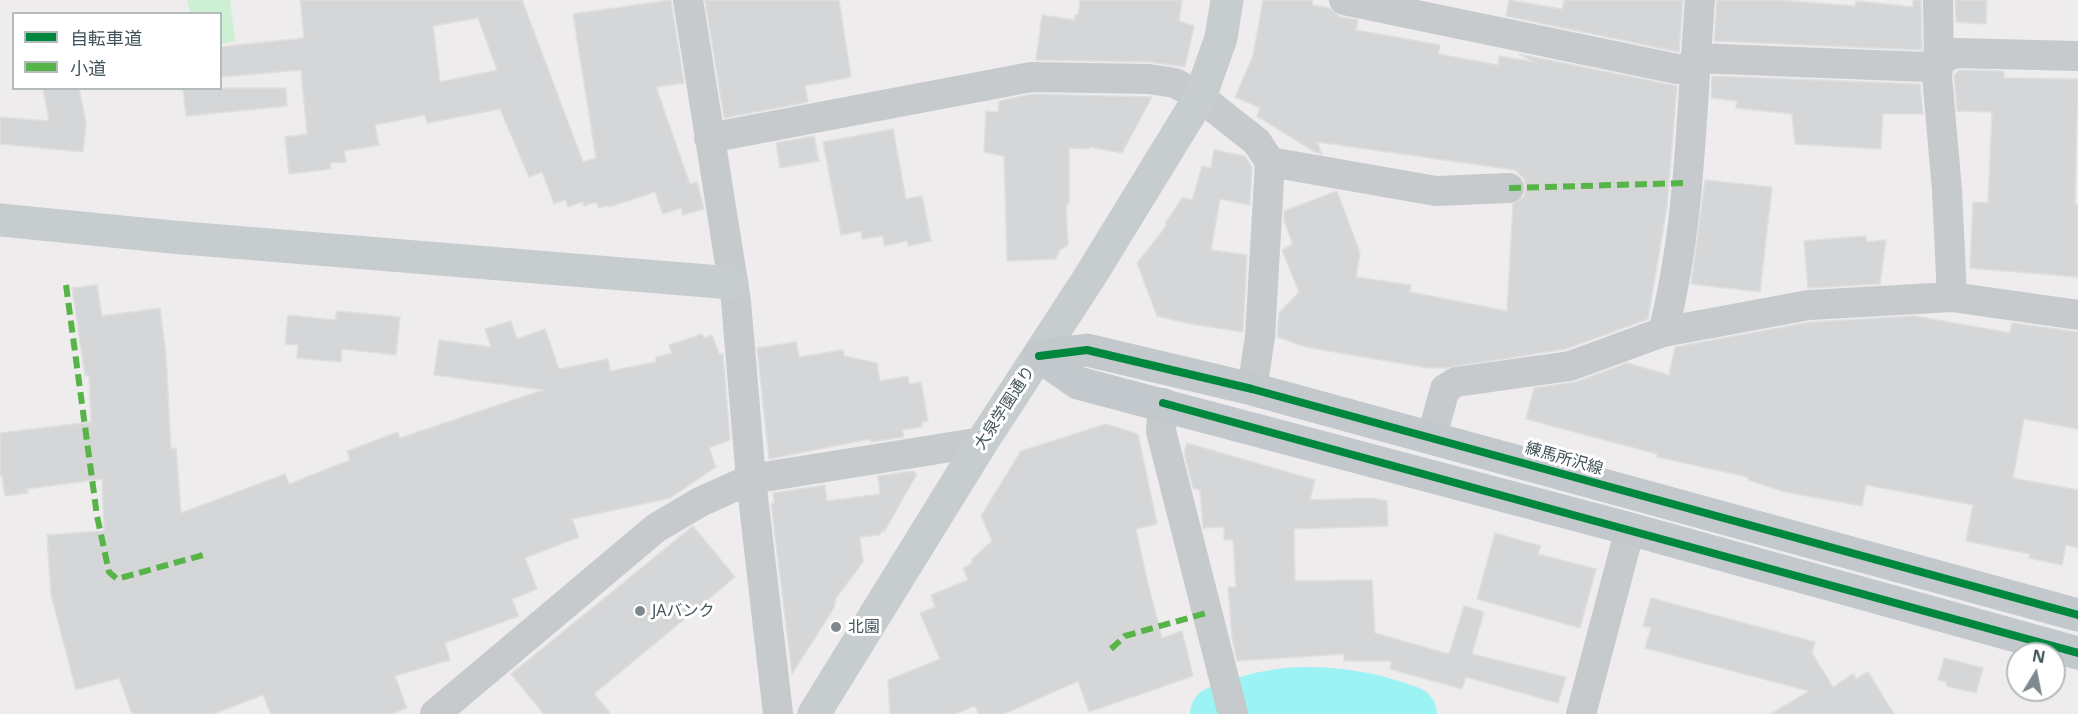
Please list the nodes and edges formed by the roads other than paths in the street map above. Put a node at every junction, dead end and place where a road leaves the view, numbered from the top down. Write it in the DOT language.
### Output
graph roads {
  1 [pos="688,0"];
  2 [pos="1227,0"];
  3 [pos="1344,0"];
  4 [pos="1700,0"];
  5 [pos="1938,0"];
  6 [pos="2076,56"];
  7 [pos="1939,60"];
  8 [pos="1695,64"];
  9 [pos="1200,97"];
  10 [pos="709,138"];
  11 [pos="1270,162"];
  12 [pos="1509,188"];
  13 [pos="0,220"];
  14 [pos="732,283"];
  15 [pos="1952,297"];
  16 [pos="2078,315"];
  17 [pos="1663,332"];
  18 [pos="1039,356"];
  19 [pos="1252,389"];
  20 [pos="1163,404"];
  21 [pos="1432,436"];
  22 [pos="982,442"];
  23 [pos="751,479"];
  24 [pos="1630,529"];
  25 [pos="2078,615"];
  26 [pos="2078,653"];
  27 [pos="1229,700"];
  28 [pos="435,714"];
  29 [pos="778,714"];
  30 [pos="814,714"];
  31 [pos="1581,714"];
  1 -- 10 [label="street"];
  2 -- 9 [label="street, 大泉学園通り"];
  3 -- 8 [label="street"];
  4 -- 8 [label="street"];
  5 -- 7 [label="street"];
  6 -- 7 [label="street"];
  7 -- 8 [label="street"];
  7 -- 15 [label="street"];
  8 -- 17 [label="street"];
  9 -- 10 [label="street"];
  9 -- 11 [label="street"];
  9 -- 18 [label="street, 大泉学園通り"];
  10 -- 14 [label="street"];
  11 -- 12 [label="street"];
  11 -- 19 [label="street"];
  13 -- 14 [label="street"];
  14 -- 23 [label="street"];
  15 -- 16 [label="street"];
  15 -- 17 [label="street"];
  17 -- 21 [label="street"];
  18 -- 19 [label="main road, 練馬所沢線"];
  18 -- 20 [label="main road"];
  18 -- 22 [label="street, 大泉学園通り"];
  19 -- 21 [label="main road, 練馬所沢線"];
  20 -- 24 [label="main road"];
  20 -- 27 [label="street"];
  21 -- 25 [label="main road, 練馬所沢線"];
  22 -- 23 [label="street"];
  22 -- 30 [label="street, 大泉学園通り"];
  23 -- 28 [label="street"];
  23 -- 29 [label="street"];
  24 -- 26 [label="main road"];
  24 -- 31 [label="street"];
}
